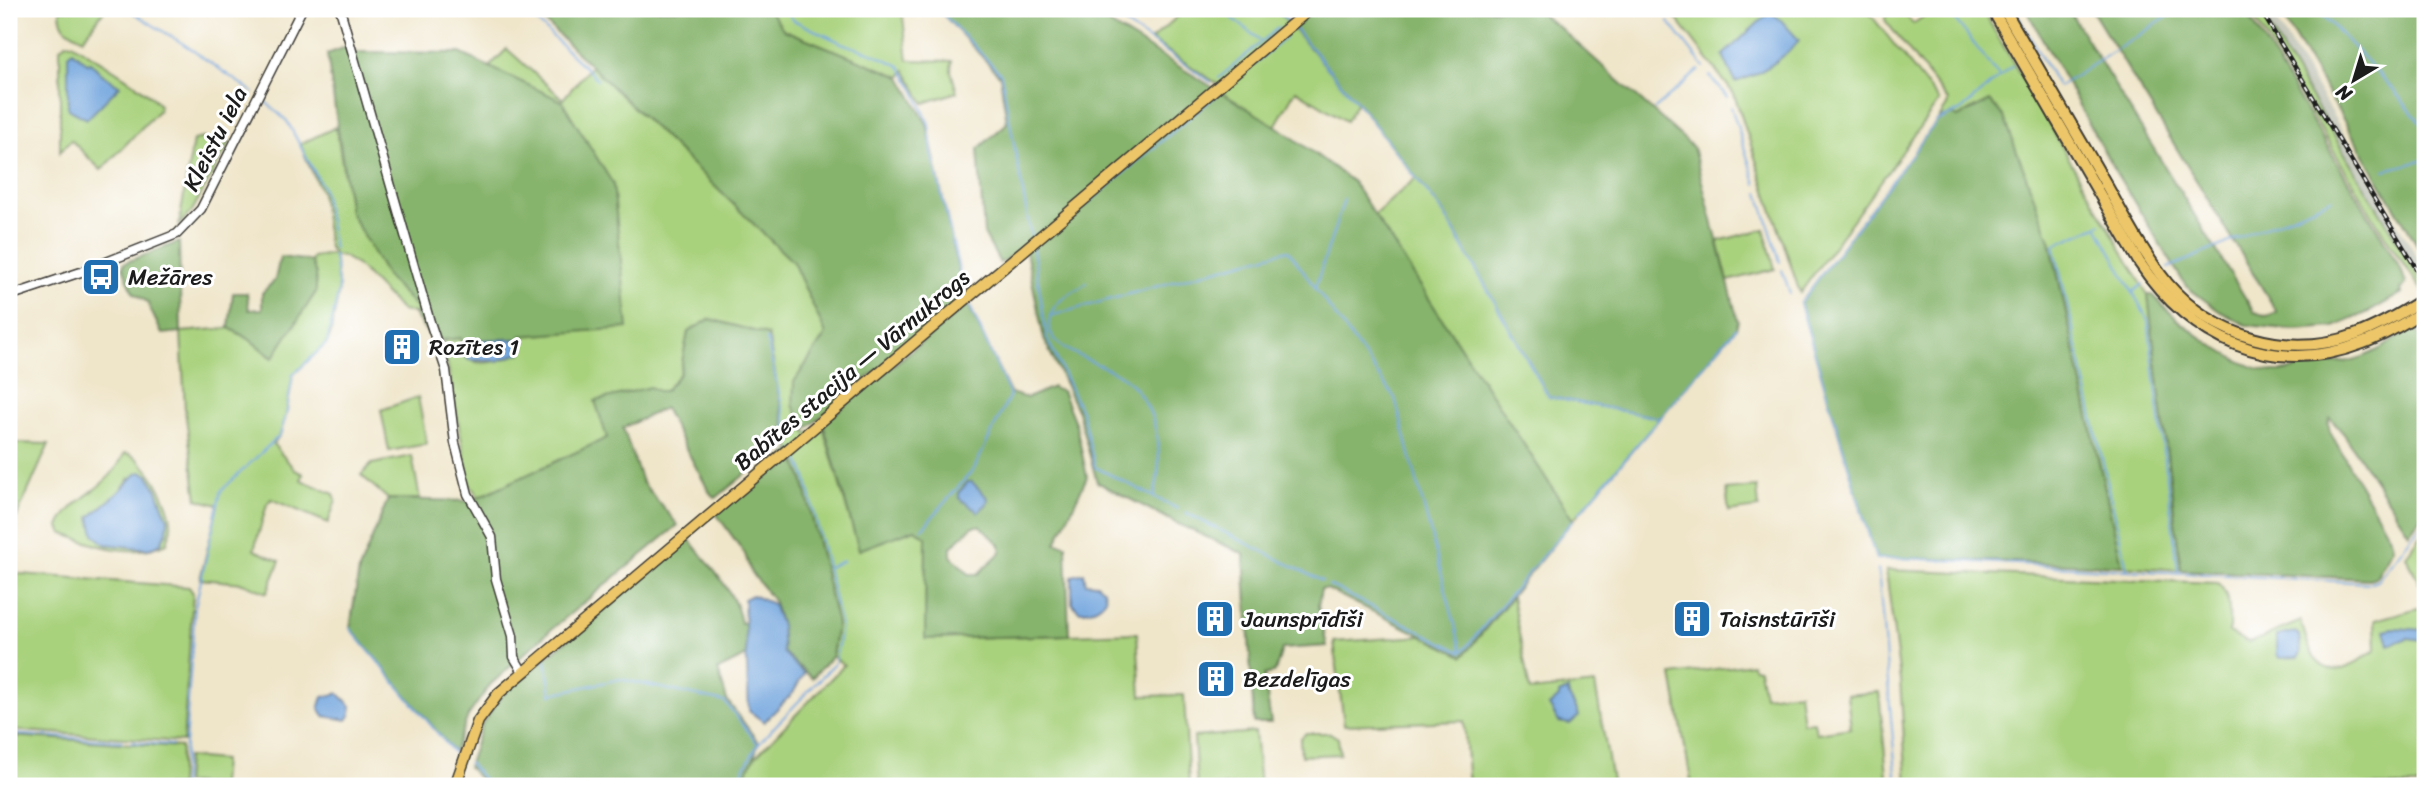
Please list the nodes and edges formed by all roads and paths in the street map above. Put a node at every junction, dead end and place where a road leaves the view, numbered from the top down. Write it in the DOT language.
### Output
graph roads {
  1 [pos="302,9"];
  2 [pos="340,9"];
  3 [pos="1310,9"];
  4 [pos="1992,9"];
  5 [pos="2004,9"];
  6 [pos="9,296"];
  7 [pos="2422,306"];
  8 [pos="523,672"];
  9 [pos="455,786"];
  1 -- 6 [label="street, Kleistu iela"];
  2 -- 8 [label="street"];
  3 -- 8 [label="main road, Babītes stacija — Vārnukrogs"];
  4 -- 7 [label="highway"];
  5 -- 7 [label="highway"];
  8 -- 9 [label="main road, Babītes stacija — Vārnukrogs"];
}
